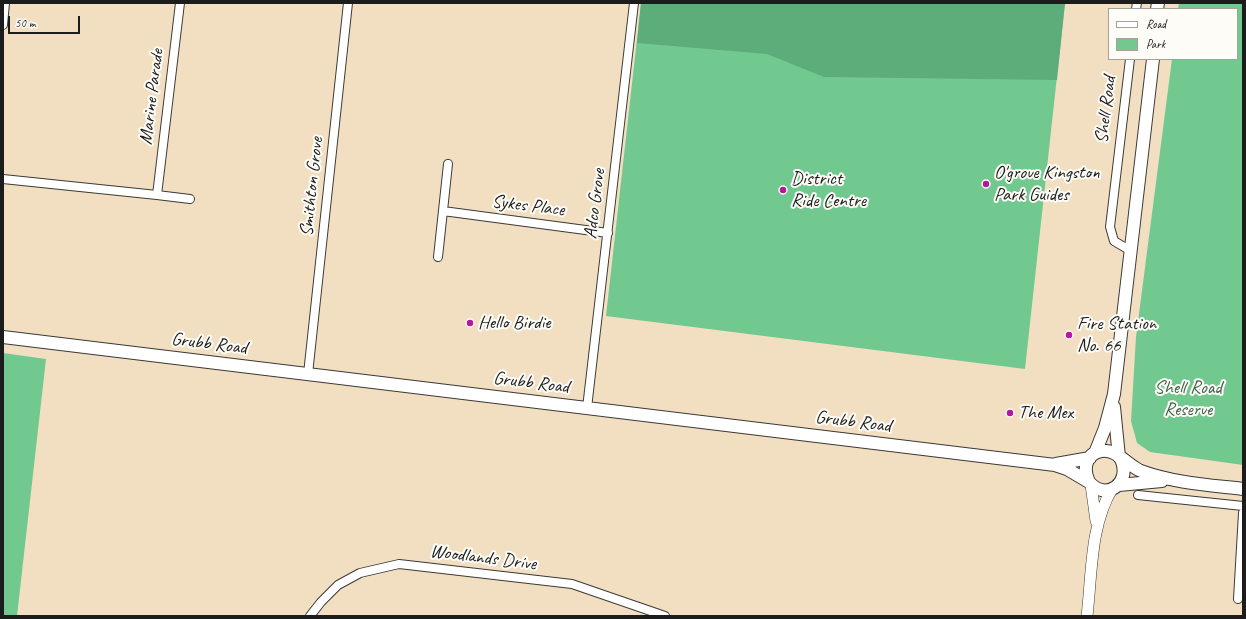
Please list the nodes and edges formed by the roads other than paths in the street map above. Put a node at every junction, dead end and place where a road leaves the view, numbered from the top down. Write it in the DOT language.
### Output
graph roads {
  1 [pos="5,3"];
  2 [pos="180,3"];
  3 [pos="348,3"];
  4 [pos="634,3"];
  5 [pos="3,25"];
  6 [pos="1130,60"];
  7 [pos="1153,60"];
  8 [pos="448,164"];
  9 [pos="3,179"];
  10 [pos="157,195"];
  11 [pos="190,199"];
  12 [pos="443,211"];
  13 [pos="608,233"];
  14 [pos="1131,251"];
  15 [pos="438,257"];
  16 [pos="3,337"];
  17 [pos="308,374"];
  18 [pos="1114,394"];
  19 [pos="588,408"];
  20 [pos="1092,456"];
  21 [pos="1120,458"];
  22 [pos="1055,465"];
  23 [pos="1173,480"];
  24 [pos="1090,484"];
  25 [pos="1116,487"];
  26 [pos="1243,489"];
  27 [pos="1138,495"];
  28 [pos="1243,506"];
  29 [pos="1243,513"];
  30 [pos="1097,529"];
  31 [pos="1238,598"];
  32 [pos="310,616"];
  33 [pos="665,616"];
  34 [pos="1087,616"];
  1 -- 5 [label="street"];
  2 -- 10 [label="street, Marine Parade"];
  3 -- 17 [label="street, Smithton Grove"];
  4 -- 13 [label="street, Adco Grove"];
  6 -- 14 [label="street, Shell Road"];
  7 -- 14 [label="main road"];
  8 -- 12 [label="street"];
  9 -- 10 [label="street"];
  10 -- 11 [label="street"];
  12 -- 13 [label="street, Sykes Place"];
  12 -- 15 [label="street"];
  13 -- 19 [label="street, Adco Grove"];
  14 -- 18 [label="main road"];
  16 -- 17 [label="main road, Grubb Road"];
  17 -- 19 [label="main road, Grubb Road"];
  18 -- 20 [label="main road"];
  18 -- 21 [label="main road"];
  19 -- 22 [label="main road, Grubb Road"];
  20 -- 21 [label="main road"];
  20 -- 22 [label="main road, Grubb Road"];
  20 -- 24 [label="main road"];
  21 -- 23 [label="main road"];
  21 -- 25 [label="main road"];
  22 -- 24 [label="main road, Grubb Road"];
  23 -- 25 [label="main road"];
  23 -- 26 [label="main road"];
  24 -- 25 [label="main road"];
  24 -- 30 [label="street"];
  25 -- 30 [label="street"];
  27 -- 28 [label="street"];
  29 -- 31 [label="street"];
  30 -- 34 [label="street"];
  32 -- 33 [label="street, Woodlands Drive"];
}
